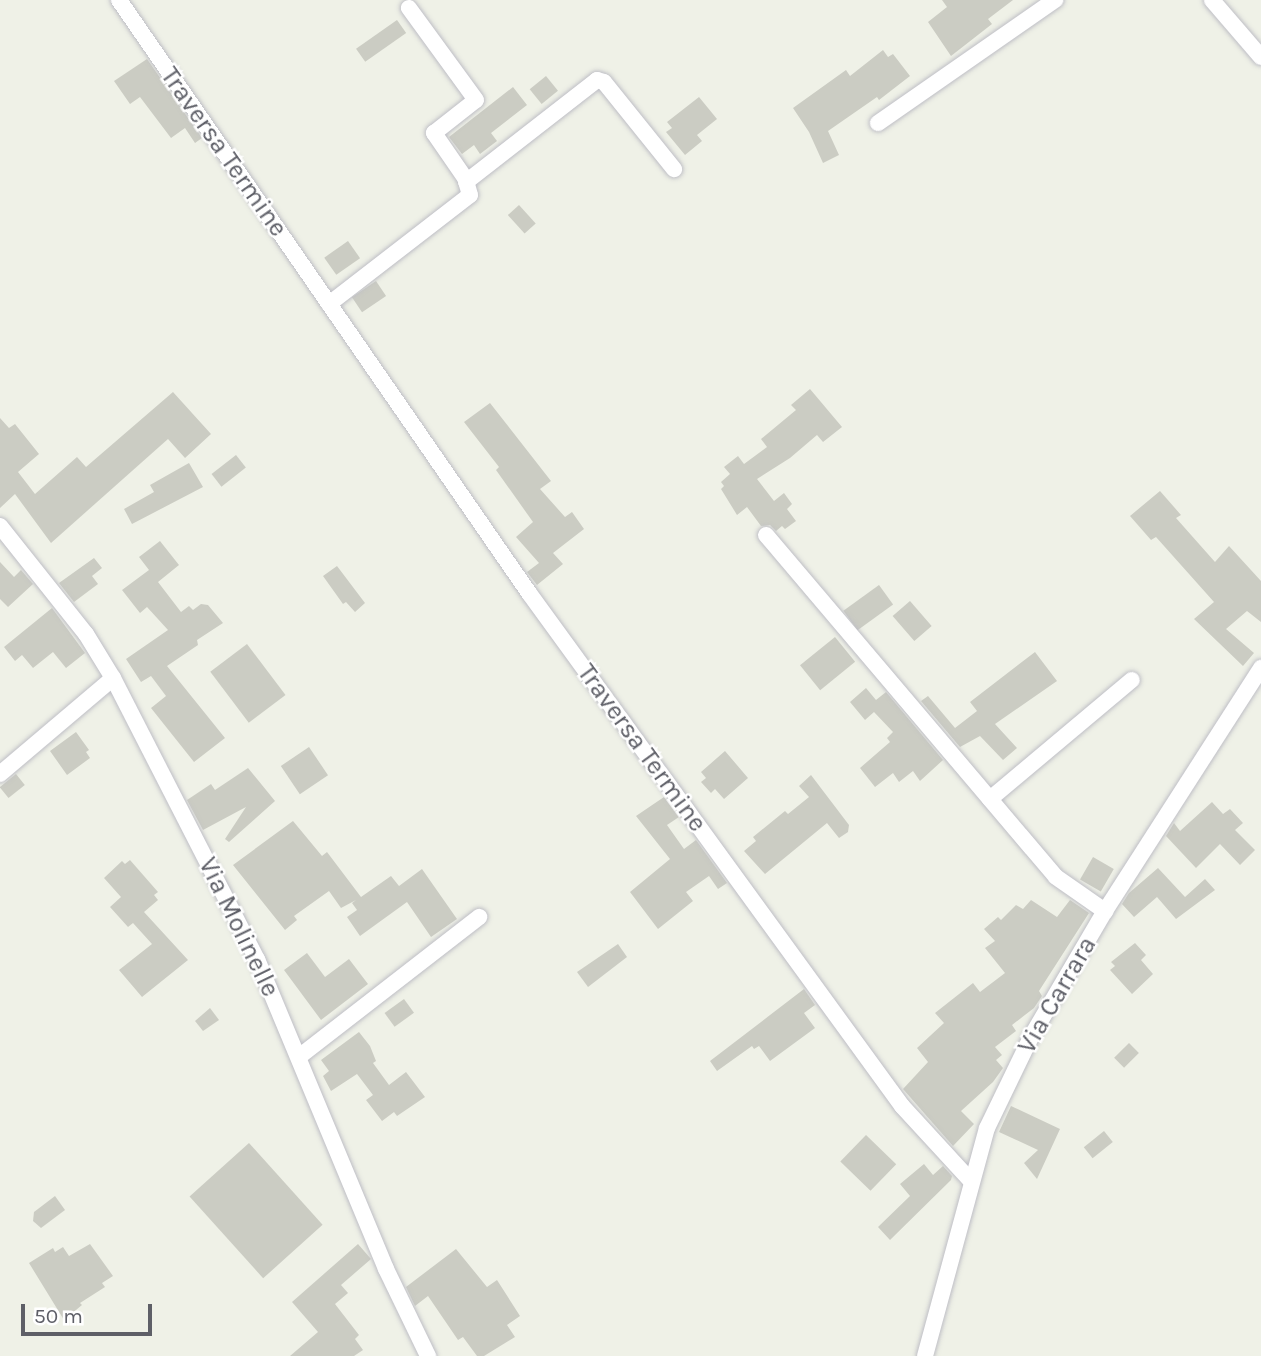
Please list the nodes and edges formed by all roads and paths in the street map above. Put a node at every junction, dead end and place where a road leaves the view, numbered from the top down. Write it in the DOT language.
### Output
graph roads {
  1 [pos="119,0"];
  2 [pos="1055,0"];
  3 [pos="1212,0"];
  4 [pos="409,8"];
  5 [pos="1261,57"];
  6 [pos="878,123"];
  7 [pos="674,169"];
  8 [pos="466,182"];
  9 [pos="329,304"];
  10 [pos="0,526"];
  11 [pos="766,535"];
  12 [pos="1261,668"];
  13 [pos="113,678"];
  14 [pos="1132,680"];
  15 [pos="0,774"];
  16 [pos="990,799"];
  17 [pos="1105,911"];
  18 [pos="479,917"];
  19 [pos="300,1056"];
  20 [pos="970,1180"];
  21 [pos="428,1356"];
  22 [pos="925,1356"];
  1 -- 9 [label="street, Traversa Termine"];
  2 -- 6 [label="street"];
  3 -- 5 [label="street"];
  4 -- 8 [label="street"];
  7 -- 8 [label="street"];
  8 -- 9 [label="street"];
  9 -- 20 [label="street, Traversa Termine"];
  10 -- 13 [label="street, Via Molinelle"];
  11 -- 16 [label="street"];
  12 -- 17 [label="street, Via Carrara"];
  13 -- 15 [label="street"];
  13 -- 19 [label="street, Via Molinelle"];
  14 -- 16 [label="street"];
  16 -- 17 [label="street"];
  17 -- 20 [label="street, Via Carrara"];
  18 -- 19 [label="street"];
  19 -- 21 [label="street, Via Molinelle"];
  20 -- 22 [label="street, Via Carrara"];
}
